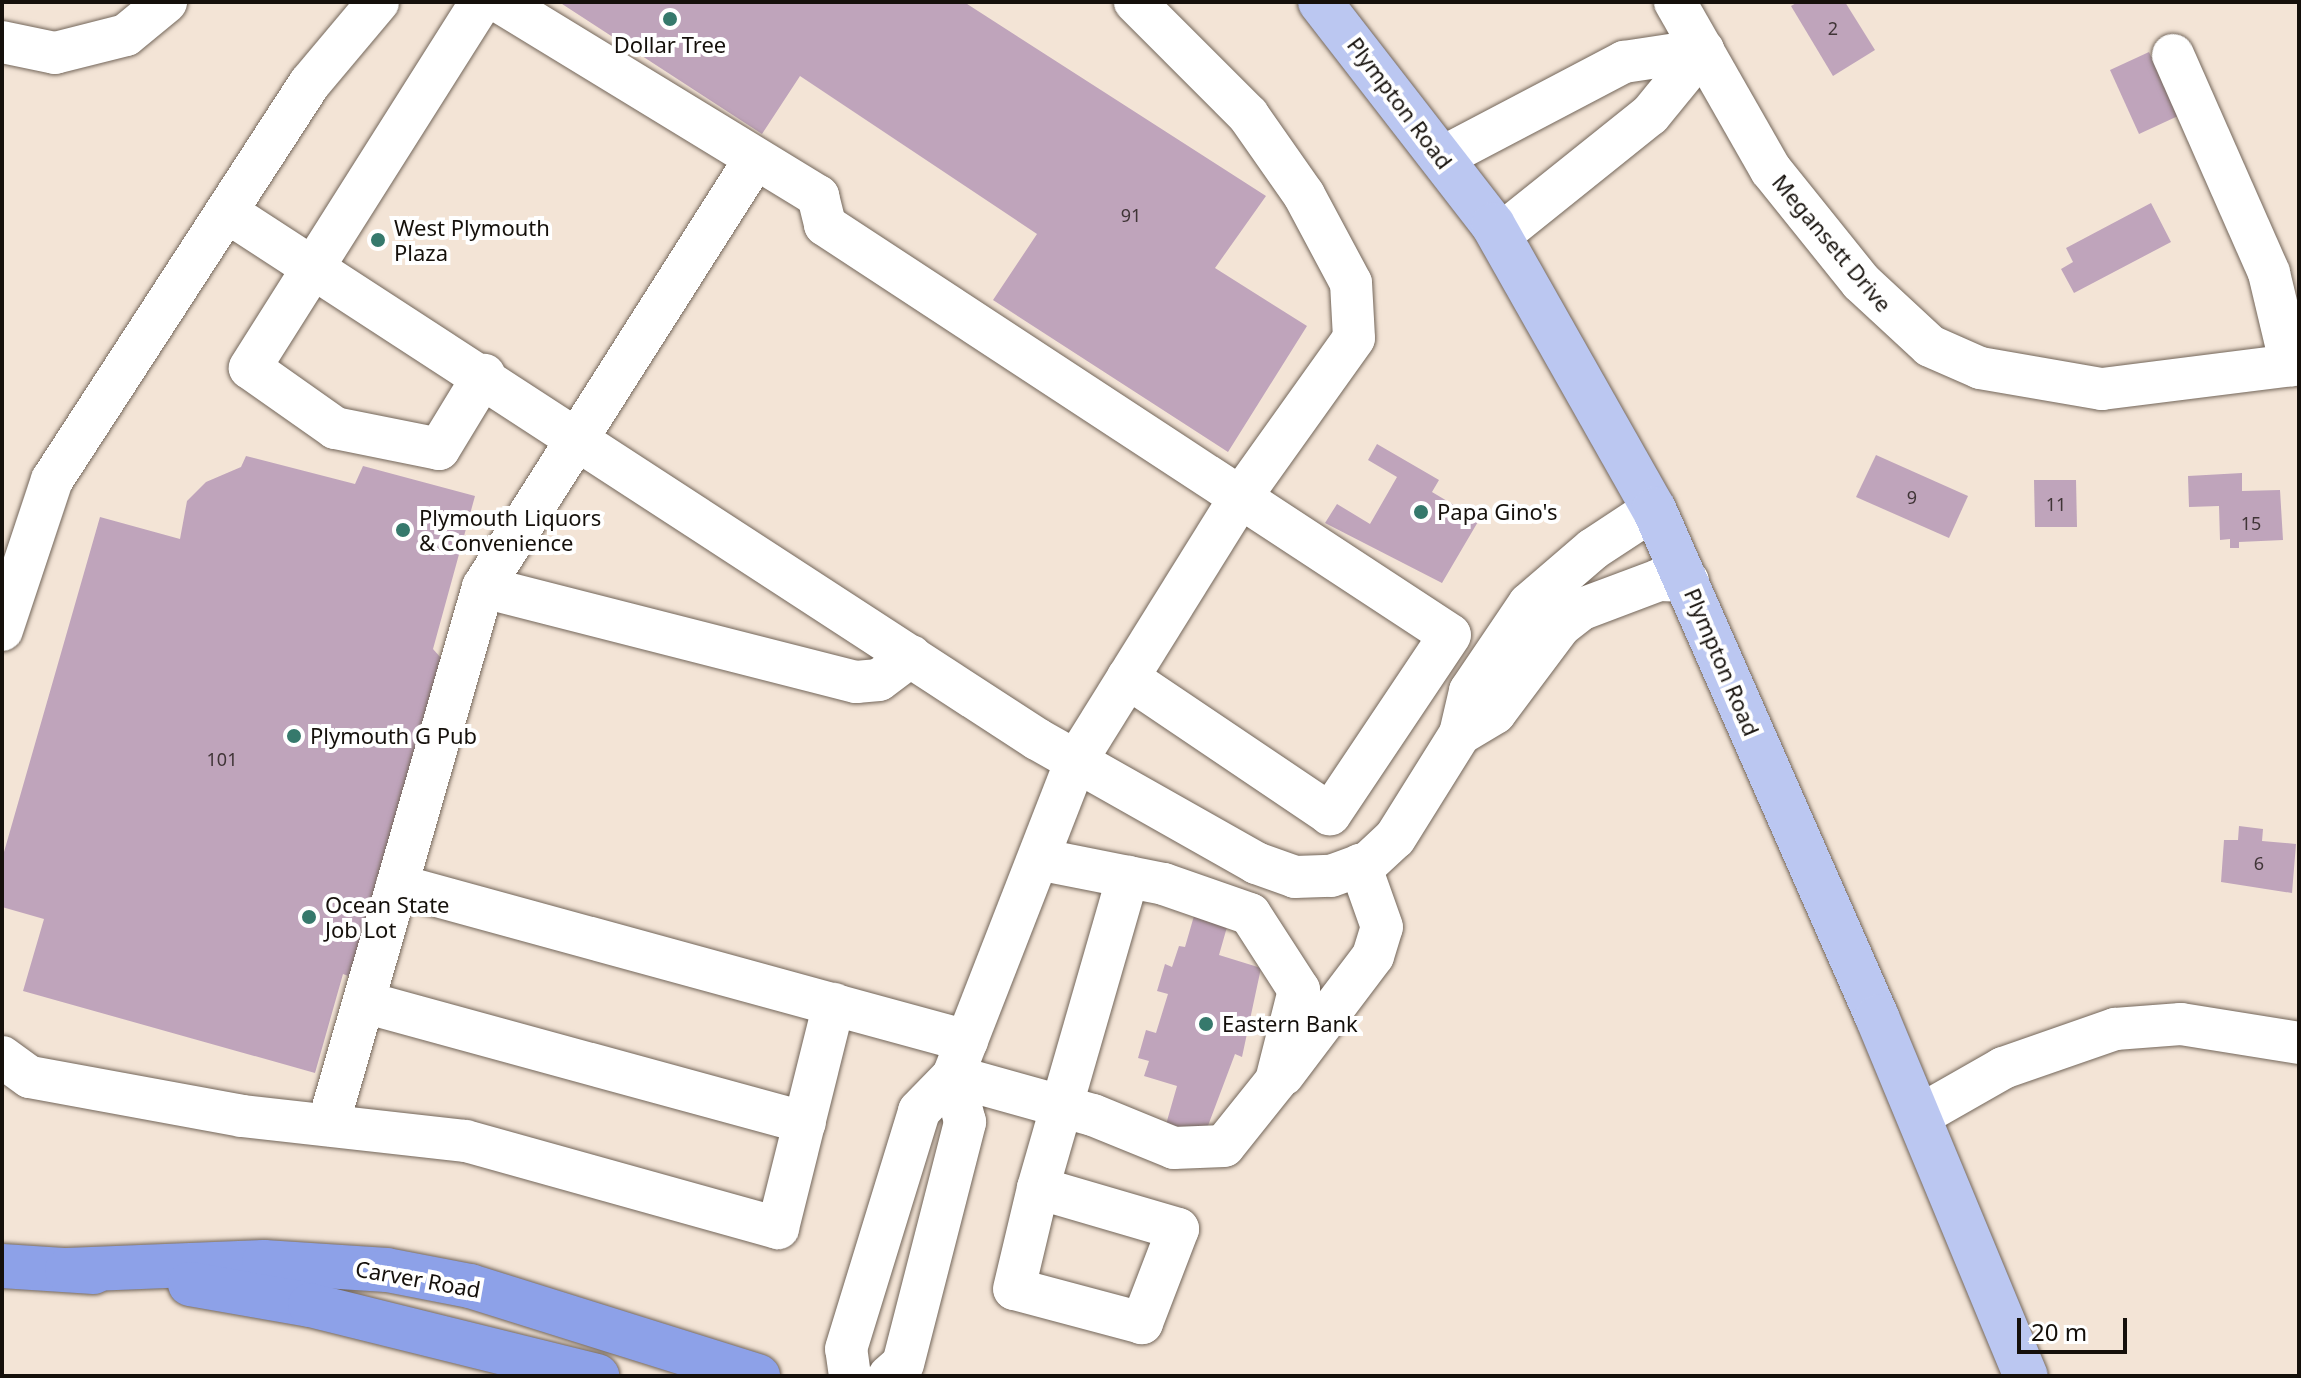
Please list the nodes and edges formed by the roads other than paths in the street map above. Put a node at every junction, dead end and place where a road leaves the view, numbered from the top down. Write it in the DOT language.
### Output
graph roads {
  1 [pos="166,2"];
  2 [pos="378,2"];
  3 [pos="481,2"];
  4 [pos="500,2"];
  5 [pos="1135,2"];
  6 [pos="1320,2"];
  7 [pos="1675,2"];
  8 [pos="2,42"];
  9 [pos="1703,50"];
  10 [pos="2173,55"];
  11 [pos="1441,158"];
  12 [pos="755,159"];
  13 [pos="230,214"];
  14 [pos="1500,235"];
  15 [pos="310,265"];
  16 [pos="2295,364"];
  17 [pos="484,375"];
  18 [pos="577,435"];
  19 [pos="1240,498"];
  20 [pos="1654,509"];
  21 [pos="1688,581"];
  22 [pos="483,587"];
  23 [pos="2,630"];
  24 [pos="911,656"];
  25 [pos="1128,678"];
  26 [pos="1460,734"];
  27 [pos="1076,761"];
  28 [pos="1038,859"];
  29 [pos="1360,865"];
  30 [pos="1128,877"];
  31 [pos="397,885"];
  32 [pos="364,1002"];
  33 [pos="834,1004"];
  34 [pos="2299,1043"];
  35 [pos="2,1057"];
  36 [pos="960,1058"];
  37 [pos="1276,1081"];
  38 [pos="1061,1107"];
  39 [pos="1919,1116"];
  40 [pos="805,1123"];
  41 [pos="328,1125"];
  42 [pos="1038,1188"];
  43 [pos="2,1266"];
  44 [pos="67,1270"];
  45 [pos="597,1376"];
  46 [pos="758,1376"];
  47 [pos="850,1376"];
  48 [pos="889,1376"];
  49 [pos="2026,1376"];
  1 -- 8 [label="street"];
  2 -- 13 [label="street"];
  3 -- 15 [label="street"];
  4 -- 12 [label="street"];
  5 -- 19 [label="street"];
  6 -- 11 [label="main road, Plympton Road"];
  7 -- 9 [label="street, Megansett Drive"];
  9 -- 11 [label="street"];
  9 -- 14 [label="street"];
  9 -- 16 [label="street, Megansett Drive"];
  10 -- 16 [label="street"];
  11 -- 14 [label="main road, Plympton Road"];
  12 -- 18 [label="street"];
  12 -- 19 [label="street"];
  13 -- 15 [label="street"];
  13 -- 23 [label="street"];
  14 -- 20 [label="main road, Plympton Road"];
  15 -- 17 [label="street"];
  15 -- 17 [label="street"];
  17 -- 18 [label="street"];
  18 -- 22 [label="street"];
  18 -- 24 [label="street"];
  19 -- 25 [label="street"];
  19 -- 25 [label="street"];
  20 -- 21 [label="main road, Plympton Road"];
  20 -- 26 [label="street"];
  21 -- 26 [label="street"];
  21 -- 39 [label="main road, Plympton Road"];
  22 -- 24 [label="street"];
  22 -- 31 [label="street"];
  24 -- 27 [label="street"];
  25 -- 27 [label="street"];
  26 -- 29 [label="street"];
  27 -- 28 [label="street"];
  27 -- 29 [label="street"];
  28 -- 30 [label="street"];
  28 -- 36 [label="street"];
  29 -- 37 [label="street"];
  30 -- 37 [label="street"];
  30 -- 38 [label="street"];
  31 -- 32 [label="street"];
  31 -- 33 [label="street"];
  32 -- 40 [label="street"];
  32 -- 41 [label="street"];
  33 -- 36 [label="street"];
  33 -- 40 [label="street"];
  34 -- 39 [label="street"];
  35 -- 41 [label="street"];
  36 -- 38 [label="street"];
  36 -- 47 [label="street"];
  36 -- 48 [label="street"];
  37 -- 38 [label="street"];
  38 -- 42 [label="street"];
  39 -- 49 [label="main road, Plympton Road"];
  40 -- 41 [label="street"];
  43 -- 44 [label="highway, Carver Road"];
  44 -- 45 [label="highway, Carver Road"];
  44 -- 46 [label="highway, Carver Road"];
}
